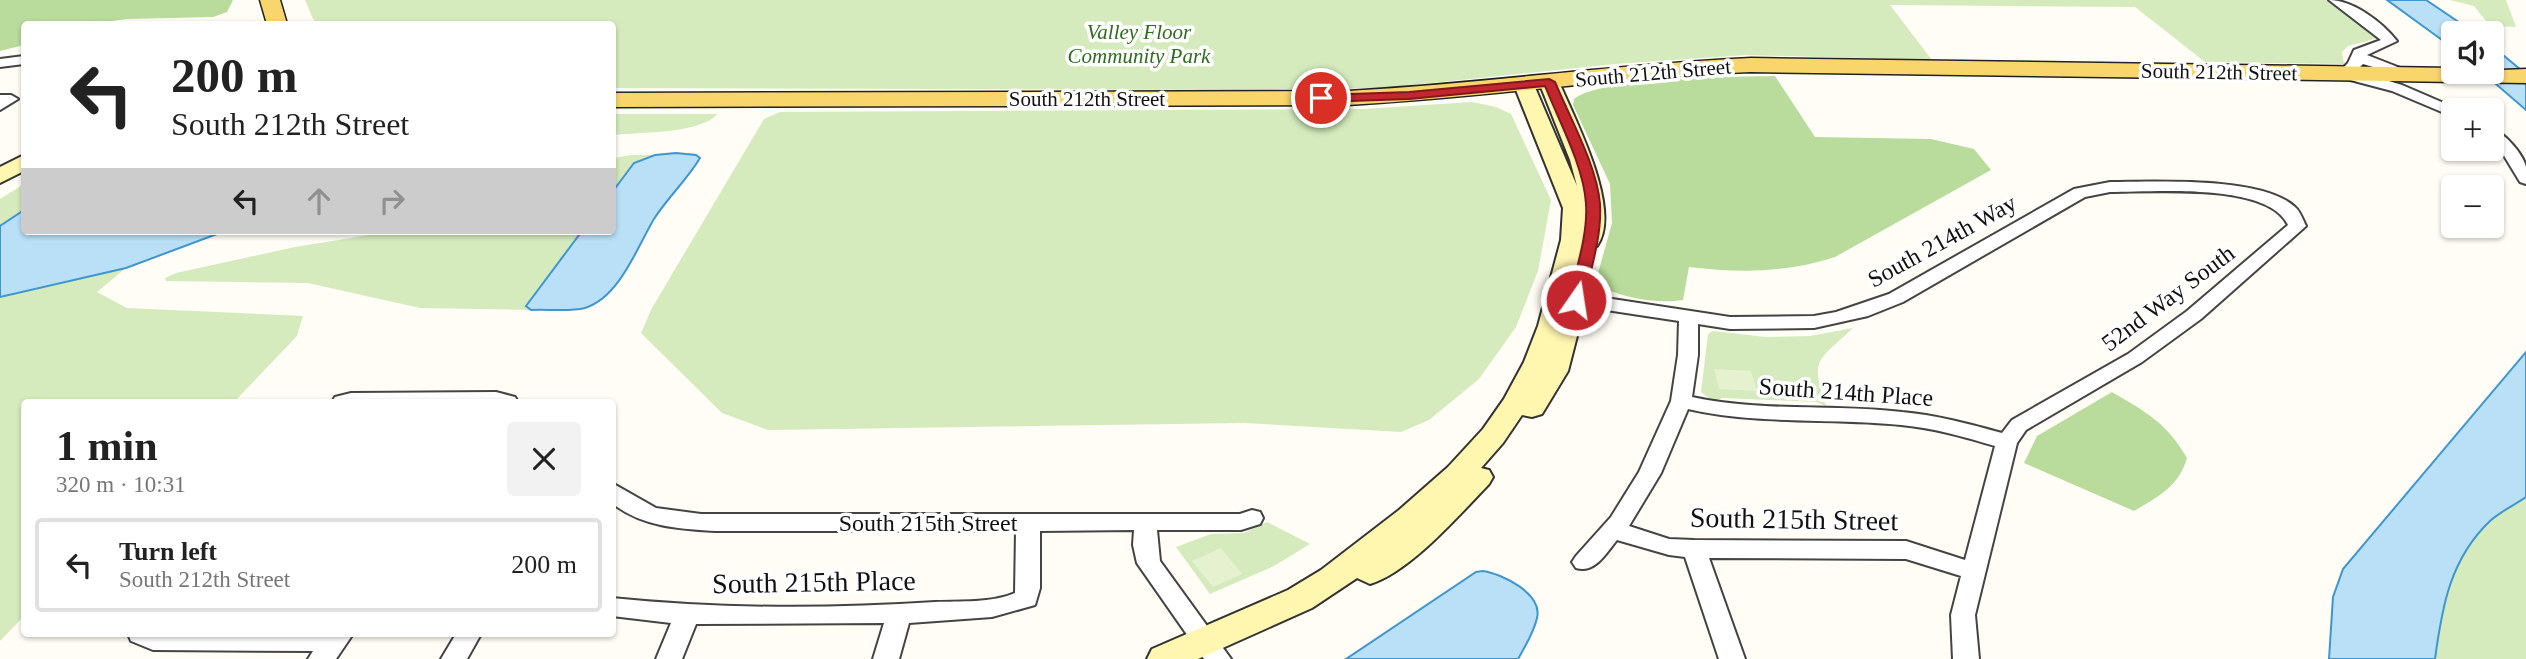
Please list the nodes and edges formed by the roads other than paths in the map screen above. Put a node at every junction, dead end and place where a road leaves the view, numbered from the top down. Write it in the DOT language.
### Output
graph roads {
  1 [pos="270,0"];
  2 [pos="2336,0"];
  3 [pos="276,21"];
  4 [pos="2358,55"];
  5 [pos="21,60"];
  6 [pos="0,63"];
  7 [pos="2344,74"];
  8 [pos="2526,76"];
  9 [pos="2405,81"];
  10 [pos="1536,84"];
  11 [pos="0,99"];
  12 [pos="616,100"];
  13 [pos="2441,104"];
  14 [pos="0,105"];
  15 [pos="2504,146"];
  16 [pos="21,164"];
  17 [pos="0,176"];
  18 [pos="2526,179"];
  19 [pos="2282,204"];
  20 [pos="1568,298"];
  21 [pos="1689,318"];
  22 [pos="469,399"];
  23 [pos="496,399"];
  24 [pos="1681,401"];
  25 [pos="2007,442"];
  26 [pos="616,494"];
  27 [pos="1252,518"];
  28 [pos="1028,523"];
  29 [pos="1146,523"];
  30 [pos="1613,530"];
  31 [pos="1694,549"];
  32 [pos="1584,562"];
  33 [pos="1974,572"];
  34 [pos="616,607"];
  35 [pos="899,614"];
  36 [pos="687,615"];
  37 [pos="146,637"];
  38 [pos="467,637"];
  39 [pos="332,645"];
  40 [pos="1212,654"];
  41 [pos="454,659"];
  42 [pos="669,659"];
  43 [pos="886,659"];
  44 [pos="1164,659"];
  45 [pos="1732,659"];
  46 [pos="1966,659"];
  1 -- 3 [label="main road"];
  2 -- 4 [label="street"];
  4 -- 7 [label="street"];
  4 -- 9 [label="street"];
  5 -- 6 [label="street"];
  7 -- 9 [label="main road, South 212th Street"];
  7 -- 10 [label="main road, South 212th Street"];
  8 -- 9 [label="main road, South 212th Street"];
  9 -- 13 [label="street"];
  10 -- 12 [label="main road, South 212th Street"];
  10 -- 20 [label="street"];
  11 -- 14 [label="street"];
  15 -- 18 [label="street"];
  16 -- 17 [label="street"];
  19 -- 21 [label="street, South 214th Way"];
  19 -- 25 [label="street, 52nd Way South"];
  20 -- 21 [label="street, South 214th Way"];
  20 -- 40 [label="street"];
  21 -- 24 [label="street"];
  22 -- 23 [label="street"];
  24 -- 25 [label="street, South 214th Place"];
  24 -- 30 [label="street"];
  25 -- 33 [label="street"];
  26 -- 28 [label="street, South 215th Street"];
  27 -- 29 [label="street, South 215th Street"];
  28 -- 29 [label="street, South 215th Street"];
  28 -- 35 [label="street, South 215th Place"];
  29 -- 40 [label="street"];
  30 -- 31 [label="street, South 215th Street"];
  30 -- 32 [label="street"];
  31 -- 33 [label="street, South 215th Street"];
  31 -- 45 [label="street"];
  33 -- 46 [label="street"];
  34 -- 36 [label="street, South 215th Place"];
  35 -- 36 [label="street, South 215th Place"];
  35 -- 43 [label="street"];
  36 -- 42 [label="street"];
  37 -- 39 [label="street"];
  38 -- 41 [label="street"];
  40 -- 44 [label="street"];
}
